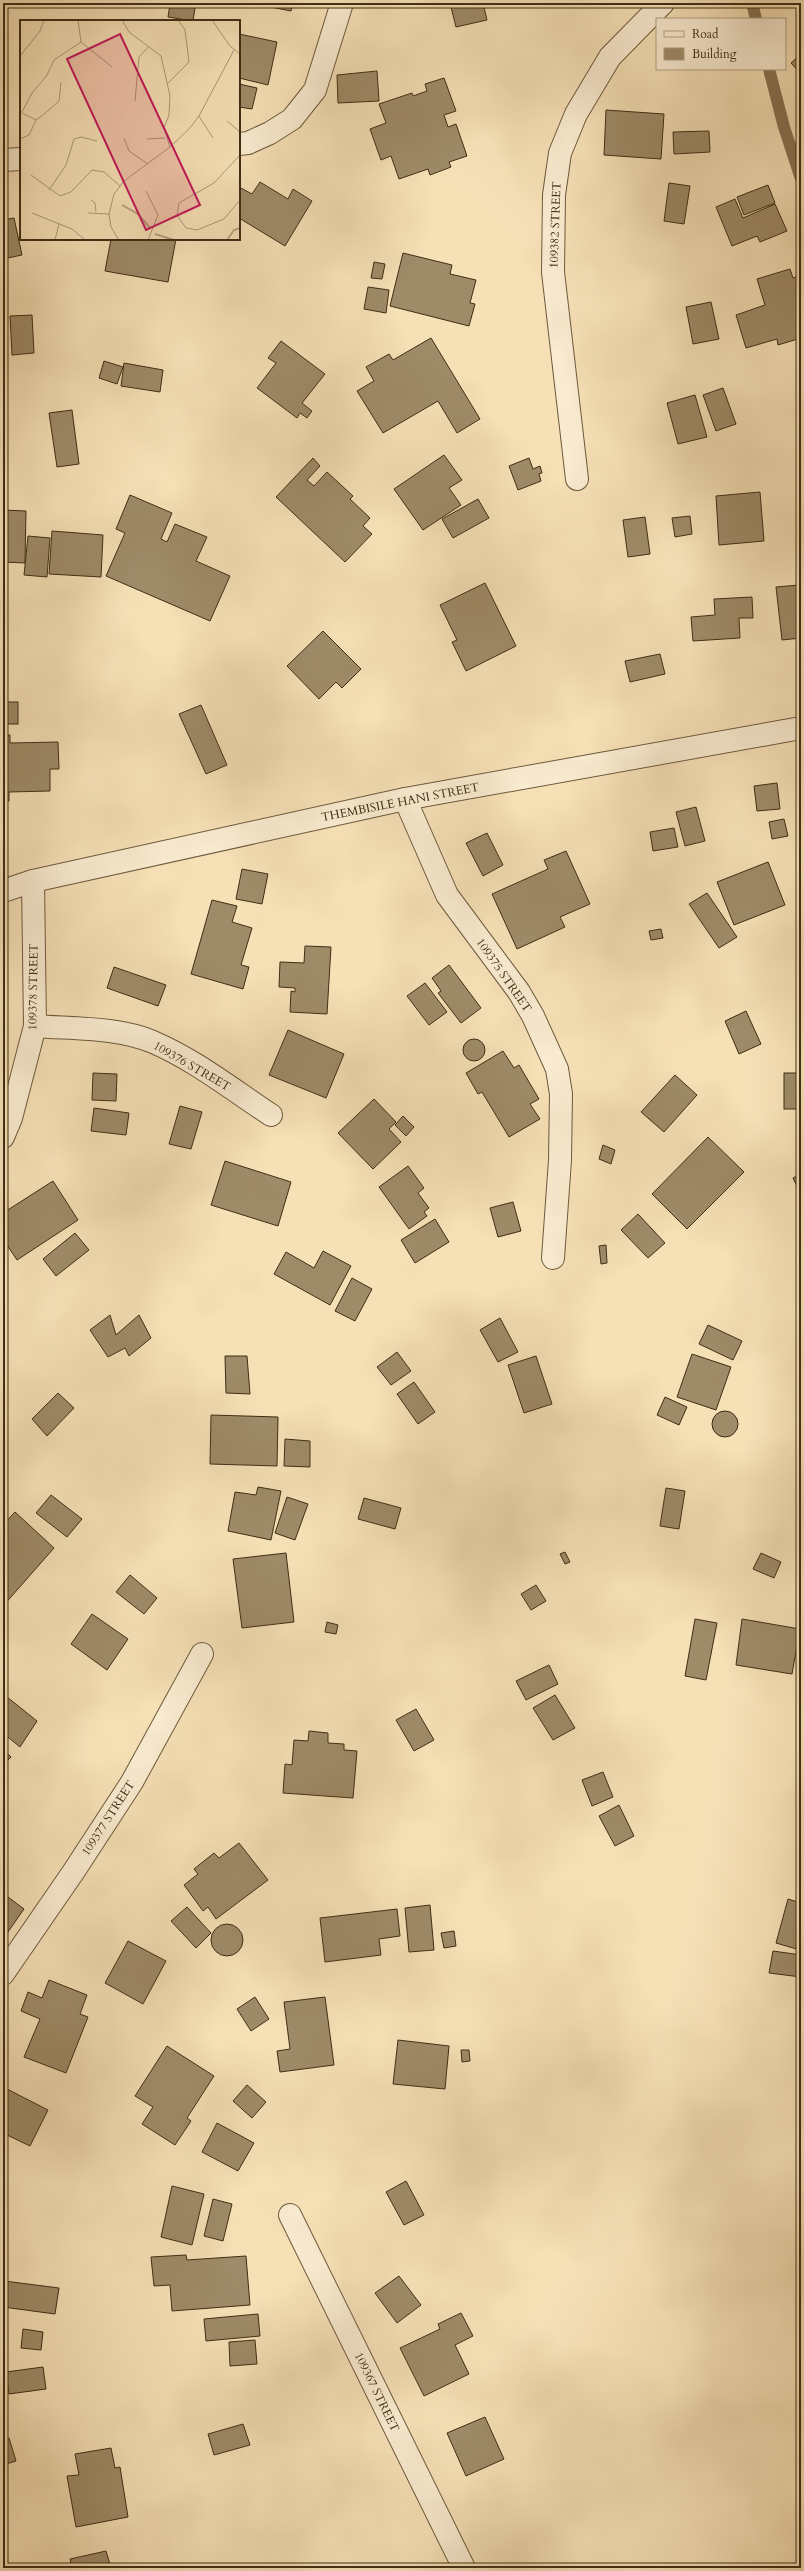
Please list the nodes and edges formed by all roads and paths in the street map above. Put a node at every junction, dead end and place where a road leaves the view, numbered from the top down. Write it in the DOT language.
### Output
graph roads {
  1 [pos="342,3"];
  2 [pos="663,3"];
  3 [pos="240,144"];
  4 [pos="20,159"];
  5 [pos="3,160"];
  6 [pos="577,480"];
  7 [pos="801,728"];
  8 [pos="405,799"];
  9 [pos="33,881"];
  10 [pos="3,891"];
  11 [pos="35,1026"];
  12 [pos="271,1114"];
  13 [pos="3,1137"];
  14 [pos="553,1258"];
  15 [pos="202,1654"];
  16 [pos="3,1974"];
  17 [pos="290,2216"];
  18 [pos="464,2568"];
  1 -- 3 [label="street"];
  2 -- 6 [label="street, 109382 STREET"];
  4 -- 5 [label="street"];
  7 -- 8 [label="street, THEMBISILE HANI STREET"];
  8 -- 9 [label="street, THEMBISILE HANI STREET"];
  8 -- 14 [label="street, 109375 STREET"];
  9 -- 10 [label="street, THEMBISILE HANI STREET"];
  9 -- 11 [label="street, 109378 STREET"];
  11 -- 12 [label="street, 109376 STREET"];
  11 -- 13 [label="street, 109378 STREET"];
  15 -- 16 [label="street, 109377 STREET"];
  17 -- 18 [label="street, 109367 STREET"];
}
